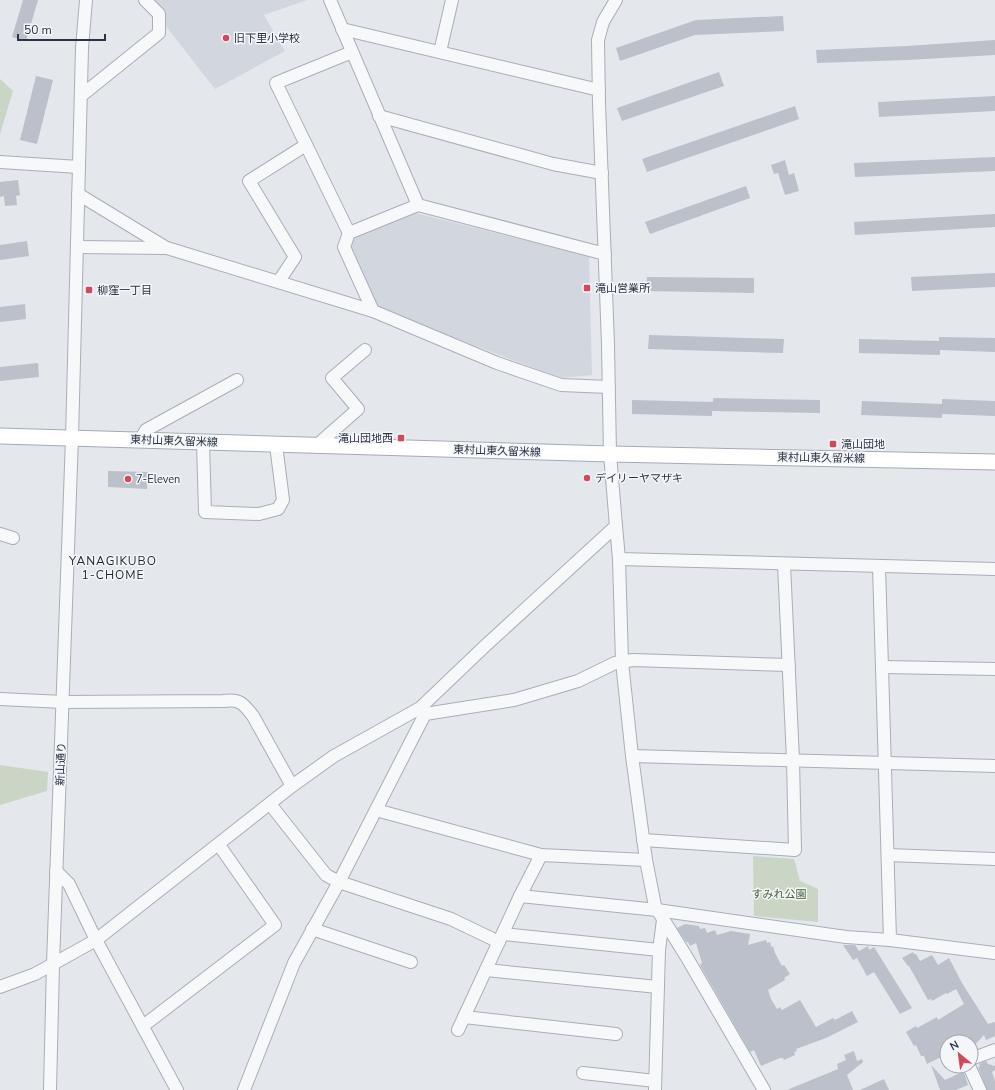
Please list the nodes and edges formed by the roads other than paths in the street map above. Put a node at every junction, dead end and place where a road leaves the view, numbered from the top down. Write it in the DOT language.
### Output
graph roads {
  1 [pos="86,0"];
  2 [pos="145,0"];
  3 [pos="330,0"];
  4 [pos="452,0"];
  5 [pos="616,0"];
  6 [pos="342,29"];
  7 [pos="352,52"];
  8 [pos="440,52"];
  9 [pos="599,90"];
  10 [pos="82,96"];
  11 [pos="379,116"];
  12 [pos="306,145"];
  13 [pos="0,162"];
  14 [pos="79,167"];
  15 [pos="602,173"];
  16 [pos="78,194"];
  17 [pos="418,205"];
  18 [pos="349,233"];
  19 [pos="77,247"];
  20 [pos="166,248"];
  21 [pos="605,254"];
  22 [pos="279,281"];
  23 [pos="373,311"];
  24 [pos="365,350"];
  25 [pos="237,380"];
  26 [pos="608,387"];
  27 [pos="0,436"];
  28 [pos="72,438"];
  29 [pos="140,440"];
  30 [pos="203,443"];
  31 [pos="276,445"];
  32 [pos="316,446"];
  33 [pos="610,454"];
  34 [pos="995,462"];
  35 [pos="616,526"];
  36 [pos="0,534"];
  37 [pos="14,538"];
  38 [pos="619,559"];
  39 [pos="784,564"];
  40 [pos="879,566"];
  41 [pos="995,569"];
  42 [pos="622,662"];
  43 [pos="789,665"];
  44 [pos="882,667"];
  45 [pos="995,669"];
  46 [pos="0,699"];
  47 [pos="63,702"];
  48 [pos="423,711"];
  49 [pos="632,756"];
  50 [pos="793,760"];
  51 [pos="886,763"];
  52 [pos="995,766"];
  53 [pos="292,786"];
  54 [pos="270,804"];
  55 [pos="376,810"];
  56 [pos="643,840"];
  57 [pos="218,844"];
  58 [pos="888,854"];
  59 [pos="541,855"];
  60 [pos="995,859"];
  61 [pos="646,860"];
  62 [pos="56,871"];
  63 [pos="339,882"];
  64 [pos="520,896"];
  65 [pos="660,915"];
  66 [pos="312,929"];
  67 [pos="501,938"];
  68 [pos="96,940"];
  69 [pos="890,940"];
  70 [pos="658,950"];
  71 [pos="995,953"];
  72 [pos="411,962"];
  73 [pos="53,964"];
  74 [pos="486,970"];
  75 [pos="0,987"];
  76 [pos="658,987"];
  77 [pos="464,1017"];
  78 [pos="143,1026"];
  79 [pos="458,1030"];
  80 [pos="616,1034"];
  81 [pos="995,1050"];
  82 [pos="979,1056"];
  83 [pos="583,1073"];
  84 [pos="973,1074"];
  85 [pos="655,1086"];
  86 [pos="50,1090"];
  87 [pos="177,1090"];
  88 [pos="244,1090"];
  89 [pos="764,1090"];
  90 [pos="980,1090"];
  1 -- 10 [label="street, 新山通り"];
  2 -- 10 [label="street"];
  3 -- 6 [label="street"];
  4 -- 8 [label="street"];
  5 -- 9 [label="street"];
  6 -- 7 [label="street"];
  6 -- 8 [label="street"];
  7 -- 11 [label="street"];
  7 -- 12 [label="street"];
  8 -- 9 [label="street"];
  9 -- 15 [label="street"];
  10 -- 14 [label="street, 新山通り"];
  11 -- 15 [label="street"];
  11 -- 17 [label="street"];
  12 -- 18 [label="street"];
  12 -- 22 [label="street"];
  13 -- 14 [label="street"];
  14 -- 16 [label="street, 新山通り"];
  15 -- 21 [label="street"];
  16 -- 19 [label="street, 新山通り"];
  16 -- 20 [label="street"];
  17 -- 18 [label="street"];
  17 -- 21 [label="street"];
  18 -- 23 [label="street"];
  19 -- 20 [label="street"];
  19 -- 28 [label="street, 新山通り"];
  20 -- 22 [label="street"];
  21 -- 26 [label="street"];
  22 -- 23 [label="street"];
  23 -- 26 [label="street"];
  24 -- 32 [label="street"];
  25 -- 29 [label="street"];
  26 -- 33 [label="street"];
  27 -- 28 [label="main road, 東村山東久留米線"];
  28 -- 29 [label="main road, 東村山東久留米線"];
  28 -- 47 [label="street, 新山通り"];
  29 -- 30 [label="main road, 東村山東久留米線"];
  30 -- 31 [label="main road, 東村山東久留米線"];
  30 -- 31 [label="street"];
  31 -- 32 [label="main road, 東村山東久留米線"];
  32 -- 33 [label="main road, 東村山東久留米線"];
  33 -- 34 [label="main road, 東村山東久留米線"];
  33 -- 35 [label="street"];
  35 -- 38 [label="street"];
  35 -- 48 [label="street"];
  36 -- 37 [label="street"];
  38 -- 39 [label="street"];
  38 -- 42 [label="street"];
  39 -- 40 [label="street"];
  39 -- 43 [label="street"];
  40 -- 41 [label="street"];
  40 -- 44 [label="street"];
  42 -- 43 [label="street"];
  42 -- 48 [label="street"];
  42 -- 49 [label="street"];
  43 -- 50 [label="street"];
  44 -- 45 [label="street"];
  44 -- 51 [label="street"];
  46 -- 47 [label="street"];
  47 -- 53 [label="street"];
  47 -- 62 [label="street, 新山通り"];
  48 -- 53 [label="street"];
  48 -- 55 [label="street"];
  49 -- 50 [label="street"];
  49 -- 56 [label="street"];
  50 -- 51 [label="street"];
  50 -- 56 [label="street"];
  51 -- 52 [label="street"];
  51 -- 58 [label="street"];
  53 -- 54 [label="street"];
  54 -- 57 [label="street"];
  54 -- 63 [label="street"];
  55 -- 59 [label="street"];
  55 -- 63 [label="street"];
  56 -- 61 [label="street"];
  57 -- 68 [label="street"];
  57 -- 78 [label="street"];
  58 -- 60 [label="street"];
  58 -- 69 [label="street"];
  59 -- 61 [label="street"];
  59 -- 64 [label="street"];
  61 -- 65 [label="street"];
  62 -- 68 [label="street"];
  62 -- 73 [label="street, 新山通り"];
  63 -- 66 [label="street"];
  63 -- 67 [label="street"];
  64 -- 65 [label="street"];
  64 -- 67 [label="street"];
  65 -- 69 [label="street"];
  65 -- 70 [label="street"];
  65 -- 89 [label="street"];
  66 -- 72 [label="street"];
  66 -- 88 [label="street"];
  67 -- 70 [label="street"];
  67 -- 74 [label="street"];
  68 -- 73 [label="street"];
  68 -- 78 [label="street"];
  69 -- 71 [label="street"];
  70 -- 76 [label="street"];
  73 -- 75 [label="street"];
  73 -- 86 [label="street, 新山通り"];
  74 -- 76 [label="street"];
  74 -- 77 [label="street"];
  76 -- 85 [label="street"];
  77 -- 79 [label="street"];
  77 -- 80 [label="street"];
  78 -- 87 [label="street"];
  81 -- 82 [label="street"];
  83 -- 85 [label="street"];
  84 -- 90 [label="street"];
}
